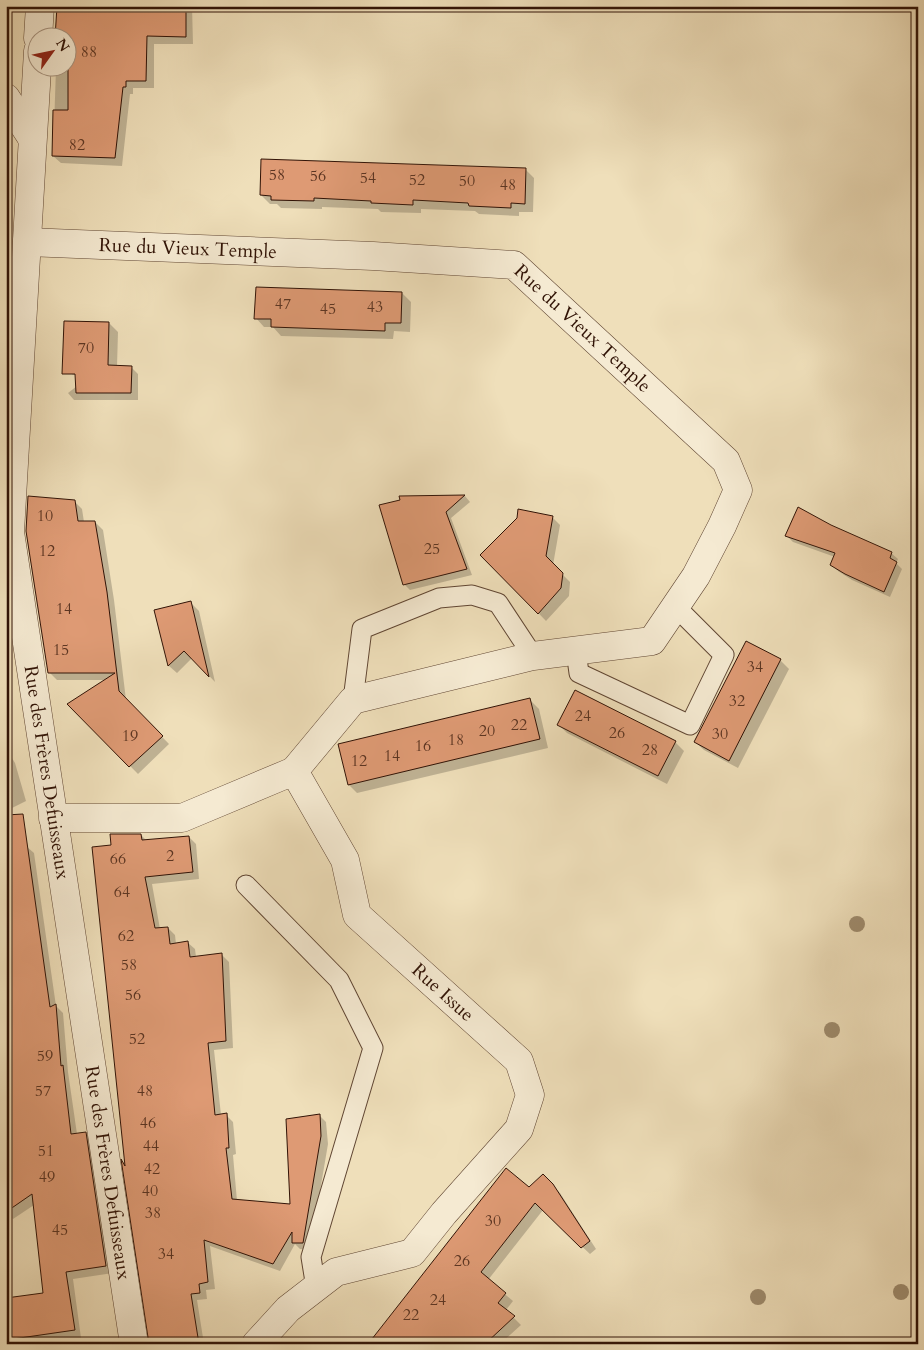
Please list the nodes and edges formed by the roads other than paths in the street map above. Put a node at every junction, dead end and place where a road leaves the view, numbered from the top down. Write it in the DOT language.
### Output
graph roads {
  1 [pos="40,6"];
  2 [pos="39,28"];
  3 [pos="36,78"];
  4 [pos="6,98"];
  5 [pos="32,138"];
  6 [pos="27,242"];
  7 [pos="13,595"];
  8 [pos="675,606"];
  9 [pos="16,642"];
  10 [pos="576,651"];
  11 [pos="533,656"];
  12 [pos="353,700"];
  13 [pos="294,771"];
  14 [pos="53,818"];
  15 [pos="246,885"];
  16 [pos="316,1288"];
  17 [pos="134,1344"];
  18 [pos="256,1344"];
  1 -- 2 [label="street"];
  3 -- 5 [label="street, Rue des Frères Defuisseaux"];
  4 -- 5 [label="street"];
  5 -- 6 [label="street, Rue des Frères Defuisseaux"];
  6 -- 7 [label="street, Rue des Frères Defuisseaux"];
  6 -- 8 [label="street, Rue du Vieux Temple"];
  7 -- 9 [label="street, Rue des Frères Defuisseaux"];
  8 -- 10 [label="street, Rue du Vieux Temple"];
  8 -- 10 [label="lane"];
  9 -- 14 [label="street, Rue des Frères Defuisseaux"];
  10 -- 11 [label="street, Rue du Vieux Temple"];
  11 -- 12 [label="street, Rue du Vieux Temple"];
  11 -- 12 [label="lane"];
  12 -- 13 [label="street"];
  13 -- 14 [label="street"];
  13 -- 16 [label="street, Rue Issue"];
  14 -- 17 [label="street, Rue des Frères Defuisseaux"];
  15 -- 16 [label="lane"];
  16 -- 18 [label="street, Rue Issue"];
}
